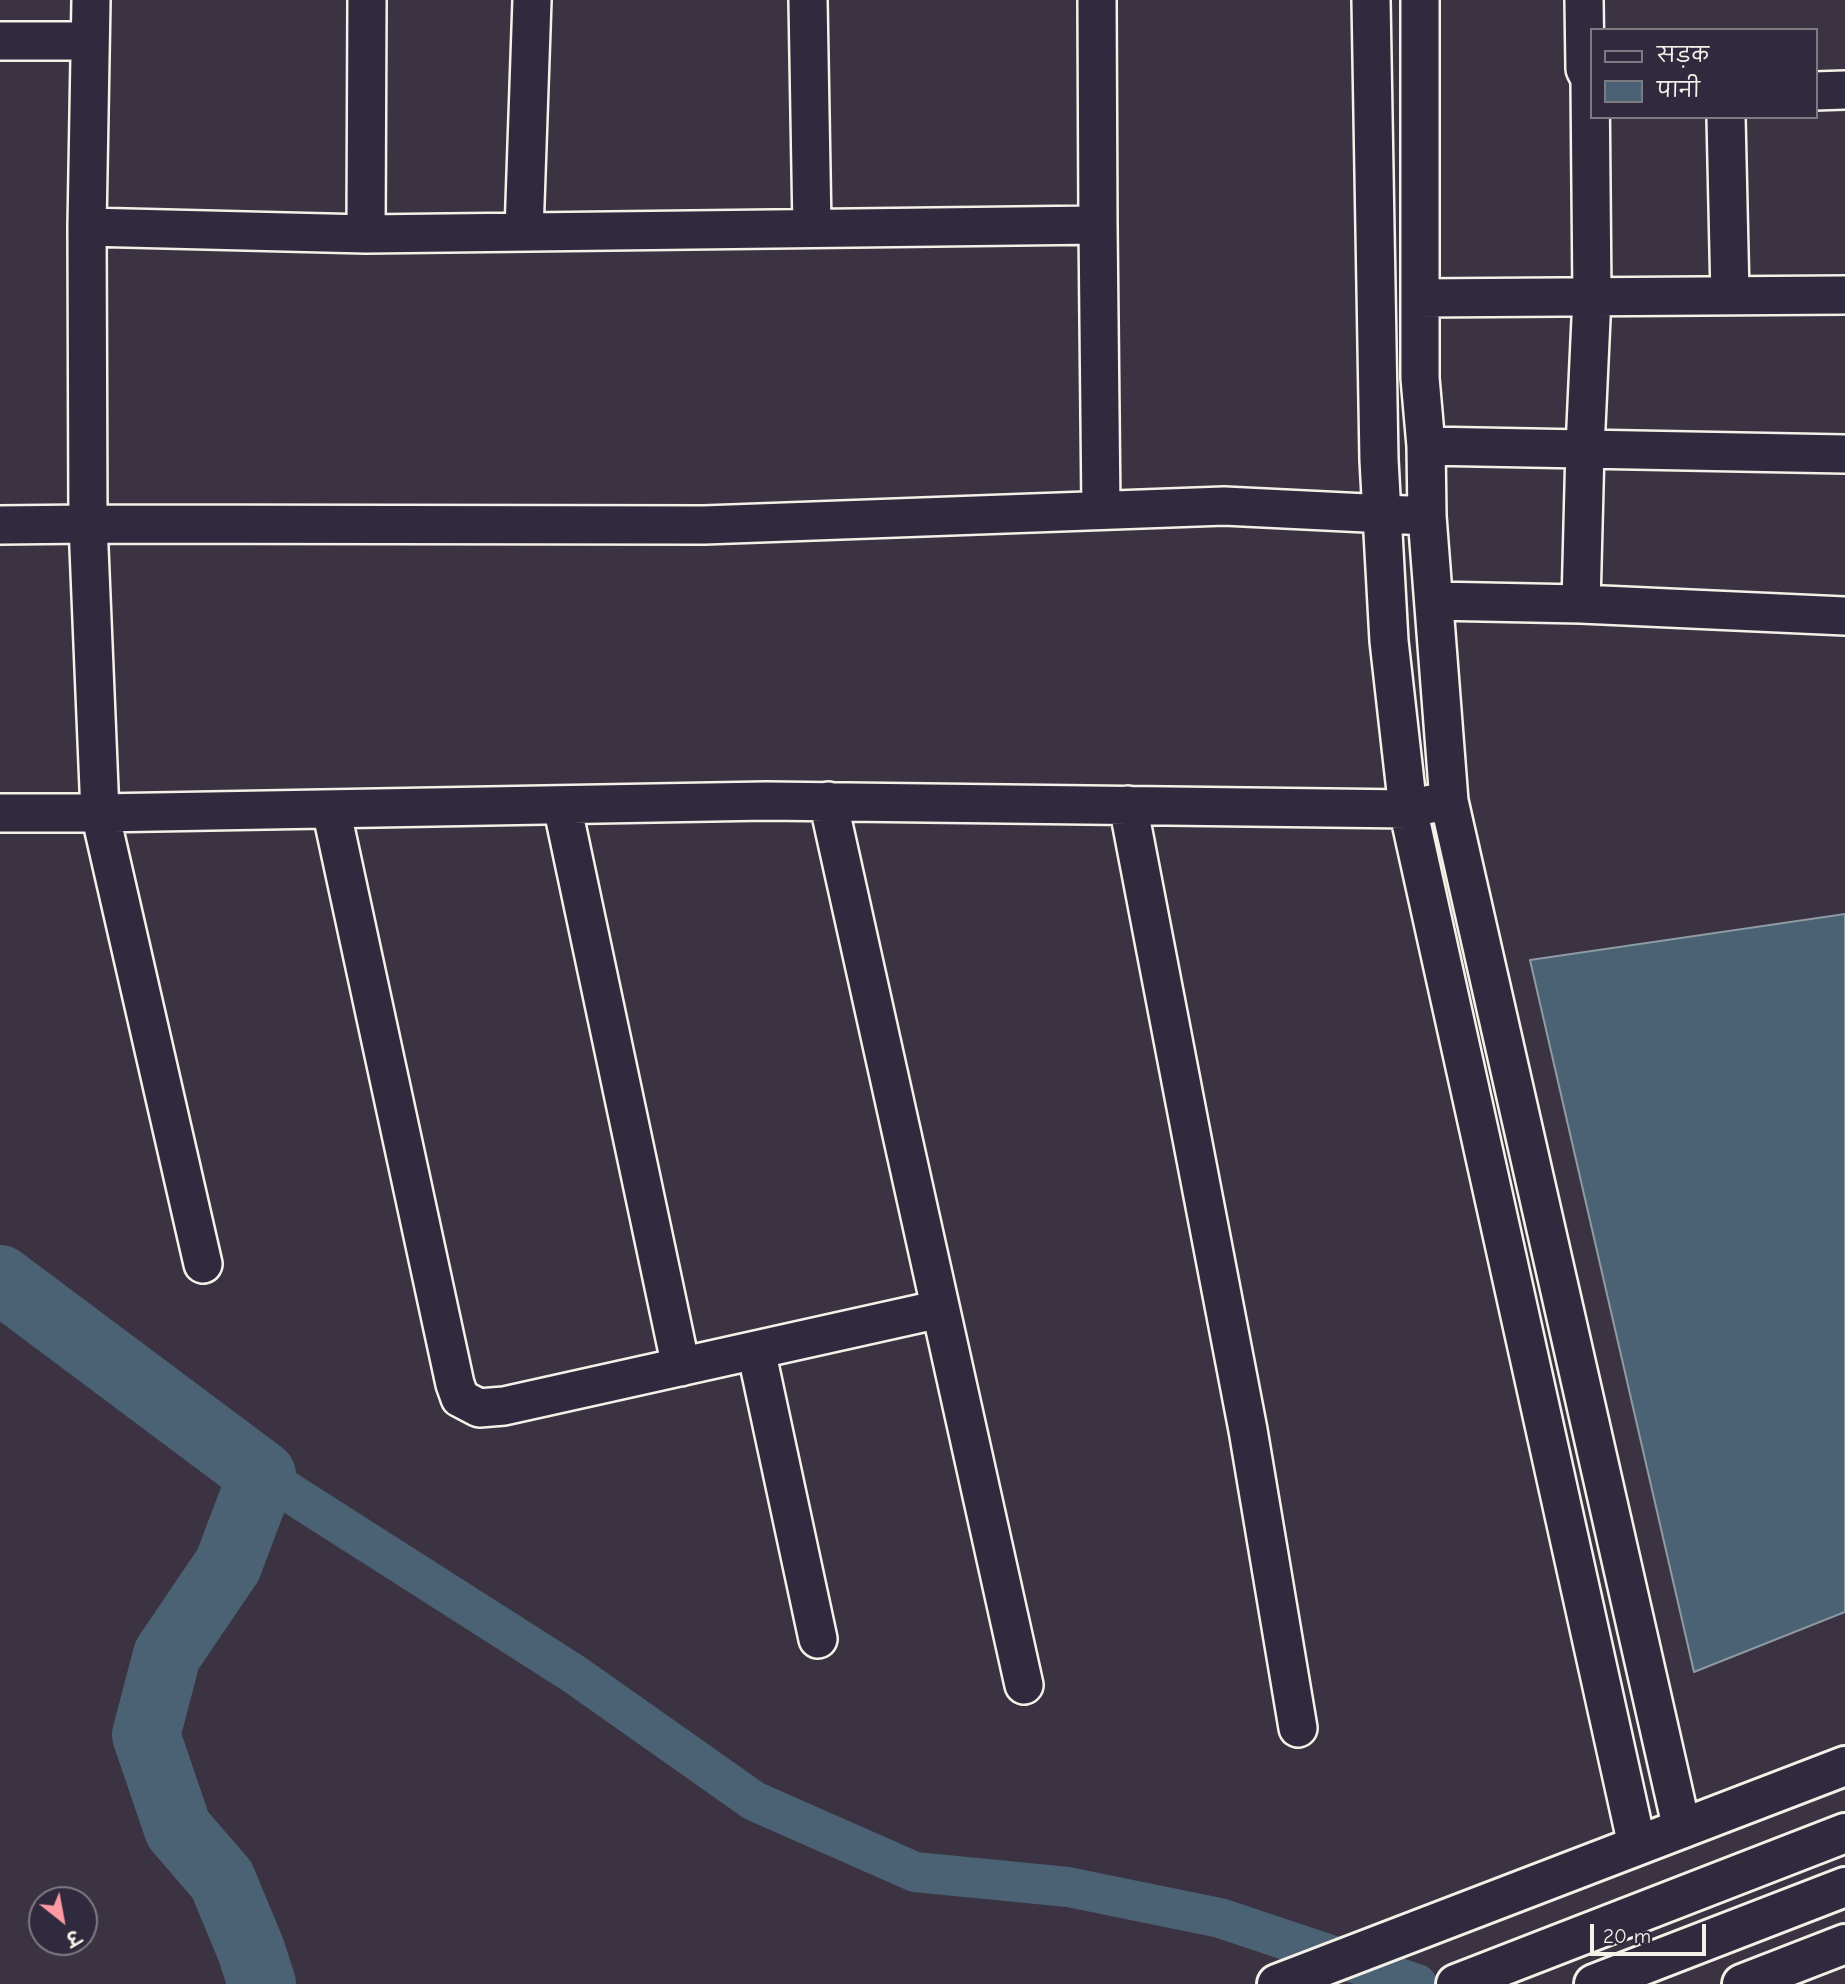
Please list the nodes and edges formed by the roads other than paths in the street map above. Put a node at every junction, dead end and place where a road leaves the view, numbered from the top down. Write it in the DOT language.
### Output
graph roads {
  1 [pos="91,0"];
  2 [pos="368,0"];
  3 [pos="532,0"];
  4 [pos="808,0"];
  5 [pos="1097,0"];
  6 [pos="1371,0"];
  7 [pos="1420,0"];
  8 [pos="1584,0"];
  9 [pos="0,41"];
  10 [pos="90,41"];
  11 [pos="1590,79"];
  12 [pos="1845,90"];
  13 [pos="1817,91"];
  14 [pos="1591,119"];
  15 [pos="1726,119"];
  16 [pos="1098,225"];
  17 [pos="87,227"];
  18 [pos="813,228"];
  19 [pos="524,232"];
  20 [pos="366,234"];
  21 [pos="1845,295"];
  22 [pos="1730,296"];
  23 [pos="1592,297"];
  24 [pos="1420,298"];
  25 [pos="1426,446"];
  26 [pos="1585,449"];
  27 [pos="1845,454"];
  28 [pos="1101,510"];
  29 [pos="1381,514"];
  30 [pos="1427,516"];
  31 [pos="88,524"];
  32 [pos="0,525"];
  33 [pos="1434,601"];
  34 [pos="1581,604"];
  35 [pos="1845,616"];
  36 [pos="1449,801"];
  37 [pos="828,802"];
  38 [pos="562,805"];
  39 [pos="1128,805"];
  40 [pos="331,808"];
  41 [pos="1408,809"];
  42 [pos="0,813"];
  43 [pos="100,813"];
  44 [pos="203,1264"];
  45 [pos="1555,1268"];
  46 [pos="1512,1280"];
  47 [pos="940,1309"];
  48 [pos="756,1350"];
  49 [pos="681,1367"];
  50 [pos="1616,1539"];
  51 [pos="1571,1545"];
  52 [pos="818,1639"];
  53 [pos="1024,1685"];
  54 [pos="1298,1728"];
  55 [pos="1845,1766"];
  56 [pos="1682,1829"];
  57 [pos="1845,1833"];
  58 [pos="1637,1845"];
  59 [pos="1845,1887"];
  60 [pos="1845,1944"];
  61 [pos="1277,1984"];
  62 [pos="1456,1984"];
  63 [pos="1594,1984"];
  64 [pos="1742,1984"];
  1 -- 10 [label="street"];
  2 -- 20 [label="street"];
  3 -- 19 [label="street"];
  4 -- 18 [label="street"];
  5 -- 16 [label="street"];
  6 -- 29 [label="street"];
  7 -- 24 [label="street"];
  8 -- 11 [label="street"];
  9 -- 10 [label="street"];
  10 -- 17 [label="street"];
  12 -- 13 [label="street"];
  14 -- 23 [label="street"];
  15 -- 22 [label="street"];
  16 -- 18 [label="street"];
  16 -- 28 [label="street"];
  17 -- 20 [label="street"];
  17 -- 31 [label="street"];
  18 -- 19 [label="street"];
  19 -- 20 [label="street"];
  21 -- 22 [label="street"];
  22 -- 23 [label="street"];
  23 -- 24 [label="street"];
  23 -- 26 [label="street"];
  24 -- 25 [label="street"];
  25 -- 26 [label="street"];
  25 -- 30 [label="street"];
  26 -- 27 [label="street"];
  26 -- 34 [label="street"];
  28 -- 29 [label="street"];
  28 -- 31 [label="street"];
  29 -- 30 [label="street"];
  29 -- 41 [label="street"];
  30 -- 33 [label="street"];
  31 -- 32 [label="street"];
  31 -- 43 [label="street"];
  33 -- 34 [label="street"];
  33 -- 36 [label="street"];
  34 -- 35 [label="street"];
  36 -- 41 [label="street"];
  36 -- 45 [label="street"];
  37 -- 38 [label="street"];
  37 -- 39 [label="street"];
  37 -- 47 [label="street"];
  38 -- 40 [label="street"];
  38 -- 49 [label="street"];
  39 -- 41 [label="street"];
  39 -- 54 [label="street"];
  40 -- 43 [label="street"];
  40 -- 49 [label="street"];
  41 -- 46 [label="street"];
  42 -- 43 [label="street"];
  43 -- 44 [label="street"];
  45 -- 46 [label="street"];
  45 -- 50 [label="street"];
  46 -- 51 [label="street"];
  47 -- 48 [label="street"];
  47 -- 53 [label="street"];
  48 -- 49 [label="street"];
  48 -- 52 [label="street"];
  50 -- 51 [label="street"];
  50 -- 56 [label="street"];
  51 -- 58 [label="street"];
  55 -- 56 [label="main road"];
  56 -- 58 [label="main road"];
  57 -- 62 [label="main road"];
  58 -- 61 [label="main road"];
  59 -- 63 [label="main road"];
  60 -- 64 [label="main road"];
}
